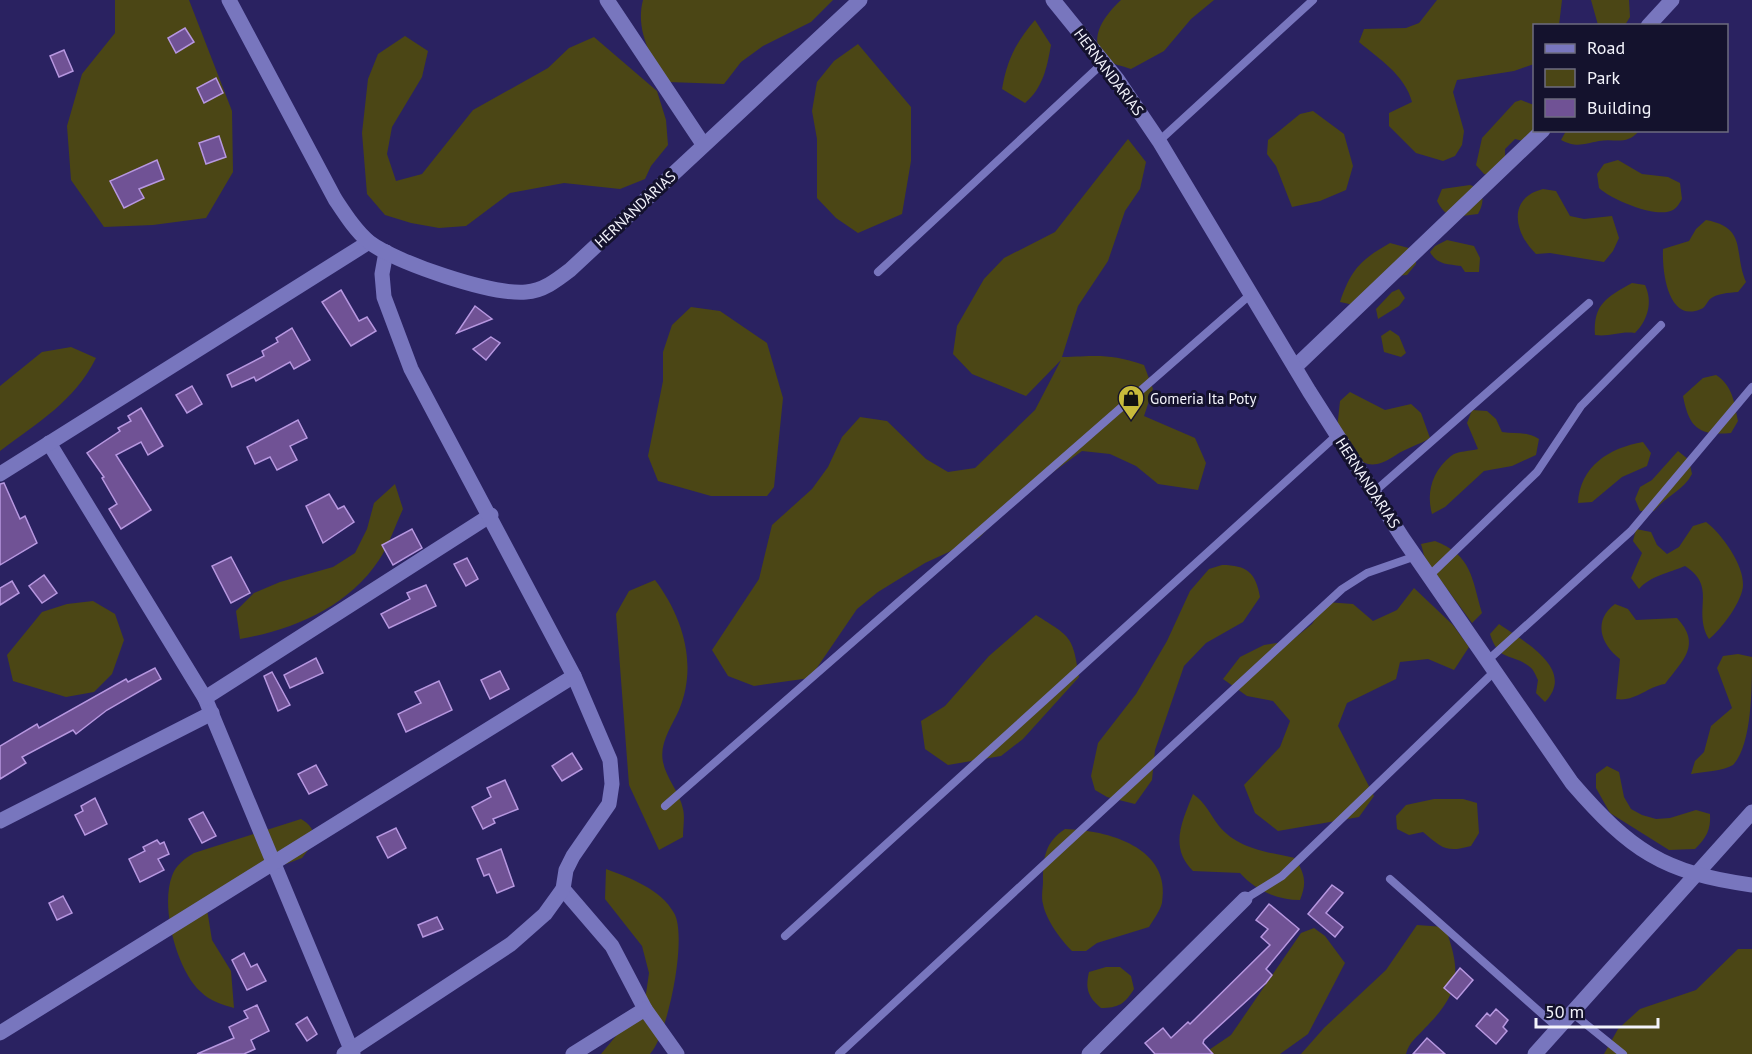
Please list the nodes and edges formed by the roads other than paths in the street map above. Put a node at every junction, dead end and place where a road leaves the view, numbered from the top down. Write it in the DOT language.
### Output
graph roads {
  1 [pos="229,0"];
  2 [pos="608,0"];
  3 [pos="860,0"];
  4 [pos="1053,0"];
  5 [pos="1313,0"];
  6 [pos="1672,0"];
  7 [pos="1650,24"];
  8 [pos="1104,62"];
  9 [pos="1541,132"];
  10 [pos="1159,141"];
  11 [pos="703,144"];
  12 [pos="369,242"];
  13 [pos="387,252"];
  14 [pos="878,272"];
  15 [pos="1251,294"];
  16 [pos="1589,303"];
  17 [pos="1661,325"];
  18 [pos="1295,367"];
  19 [pos="1752,387"];
  20 [pos="1337,435"];
  21 [pos="50,443"];
  22 [pos="0,474"];
  23 [pos="1374,492"];
  24 [pos="491,515"];
  25 [pos="1416,556"];
  26 [pos="1430,576"];
  27 [pos="1491,665"];
  28 [pos="574,676"];
  29 [pos="204,698"];
  30 [pos="212,713"];
  31 [pos="664,806"];
  32 [pos="1752,812"];
  33 [pos="0,820"];
  34 [pos="275,863"];
  35 [pos="1697,875"];
  36 [pos="1390,879"];
  37 [pos="1752,885"];
  38 [pos="563,889"];
  39 [pos="1245,899"];
  40 [pos="785,936"];
  41 [pos="645,1009"];
  42 [pos="1572,1013"];
  43 [pos="1558,1028"];
  44 [pos="0,1033"];
  45 [pos="350,1053"];
  46 [pos="573,1054"];
  47 [pos="678,1054"];
  48 [pos="839,1054"];
  49 [pos="1089,1054"];
  50 [pos="1535,1054"];
  51 [pos="1623,1054"];
  1 -- 12 [label="street, HERNANDARIAS"];
  2 -- 11 [label="street"];
  3 -- 11 [label="street, HERNANDARIAS"];
  4 -- 8 [label="street, HERNANDARIAS"];
  5 -- 10 [label="lane"];
  6 -- 7 [label="street"];
  8 -- 10 [label="street, HERNANDARIAS"];
  8 -- 14 [label="lane"];
  9 -- 18 [label="street"];
  10 -- 15 [label="street, HERNANDARIAS"];
  11 -- 13 [label="street, HERNANDARIAS"];
  12 -- 13 [label="street, HERNANDARIAS"];
  12 -- 21 [label="street"];
  13 -- 24 [label="street"];
  15 -- 18 [label="street, HERNANDARIAS"];
  15 -- 31 [label="lane"];
  16 -- 23 [label="lane"];
  17 -- 26 [label="lane"];
  18 -- 20 [label="street, HERNANDARIAS"];
  19 -- 27 [label="lane"];
  20 -- 23 [label="street, HERNANDARIAS"];
  20 -- 40 [label="lane"];
  21 -- 22 [label="street"];
  21 -- 29 [label="street"];
  23 -- 25 [label="street, HERNANDARIAS"];
  24 -- 28 [label="street"];
  24 -- 29 [label="street"];
  25 -- 26 [label="street, HERNANDARIAS"];
  25 -- 48 [label="lane"];
  26 -- 27 [label="street, HERNANDARIAS"];
  27 -- 35 [label="street, HERNANDARIAS"];
  27 -- 39 [label="lane"];
  28 -- 34 [label="street"];
  28 -- 38 [label="street"];
  29 -- 30 [label="street"];
  30 -- 33 [label="street"];
  30 -- 34 [label="street"];
  32 -- 35 [label="street"];
  34 -- 44 [label="street"];
  34 -- 45 [label="street"];
  35 -- 37 [label="street, HERNANDARIAS"];
  35 -- 42 [label="street"];
  36 -- 43 [label="lane"];
  38 -- 41 [label="street"];
  38 -- 45 [label="street"];
  39 -- 49 [label="street"];
  41 -- 46 [label="street"];
  41 -- 47 [label="street"];
  42 -- 43 [label="street"];
  42 -- 51 [label="lane"];
  43 -- 50 [label="street"];
}
